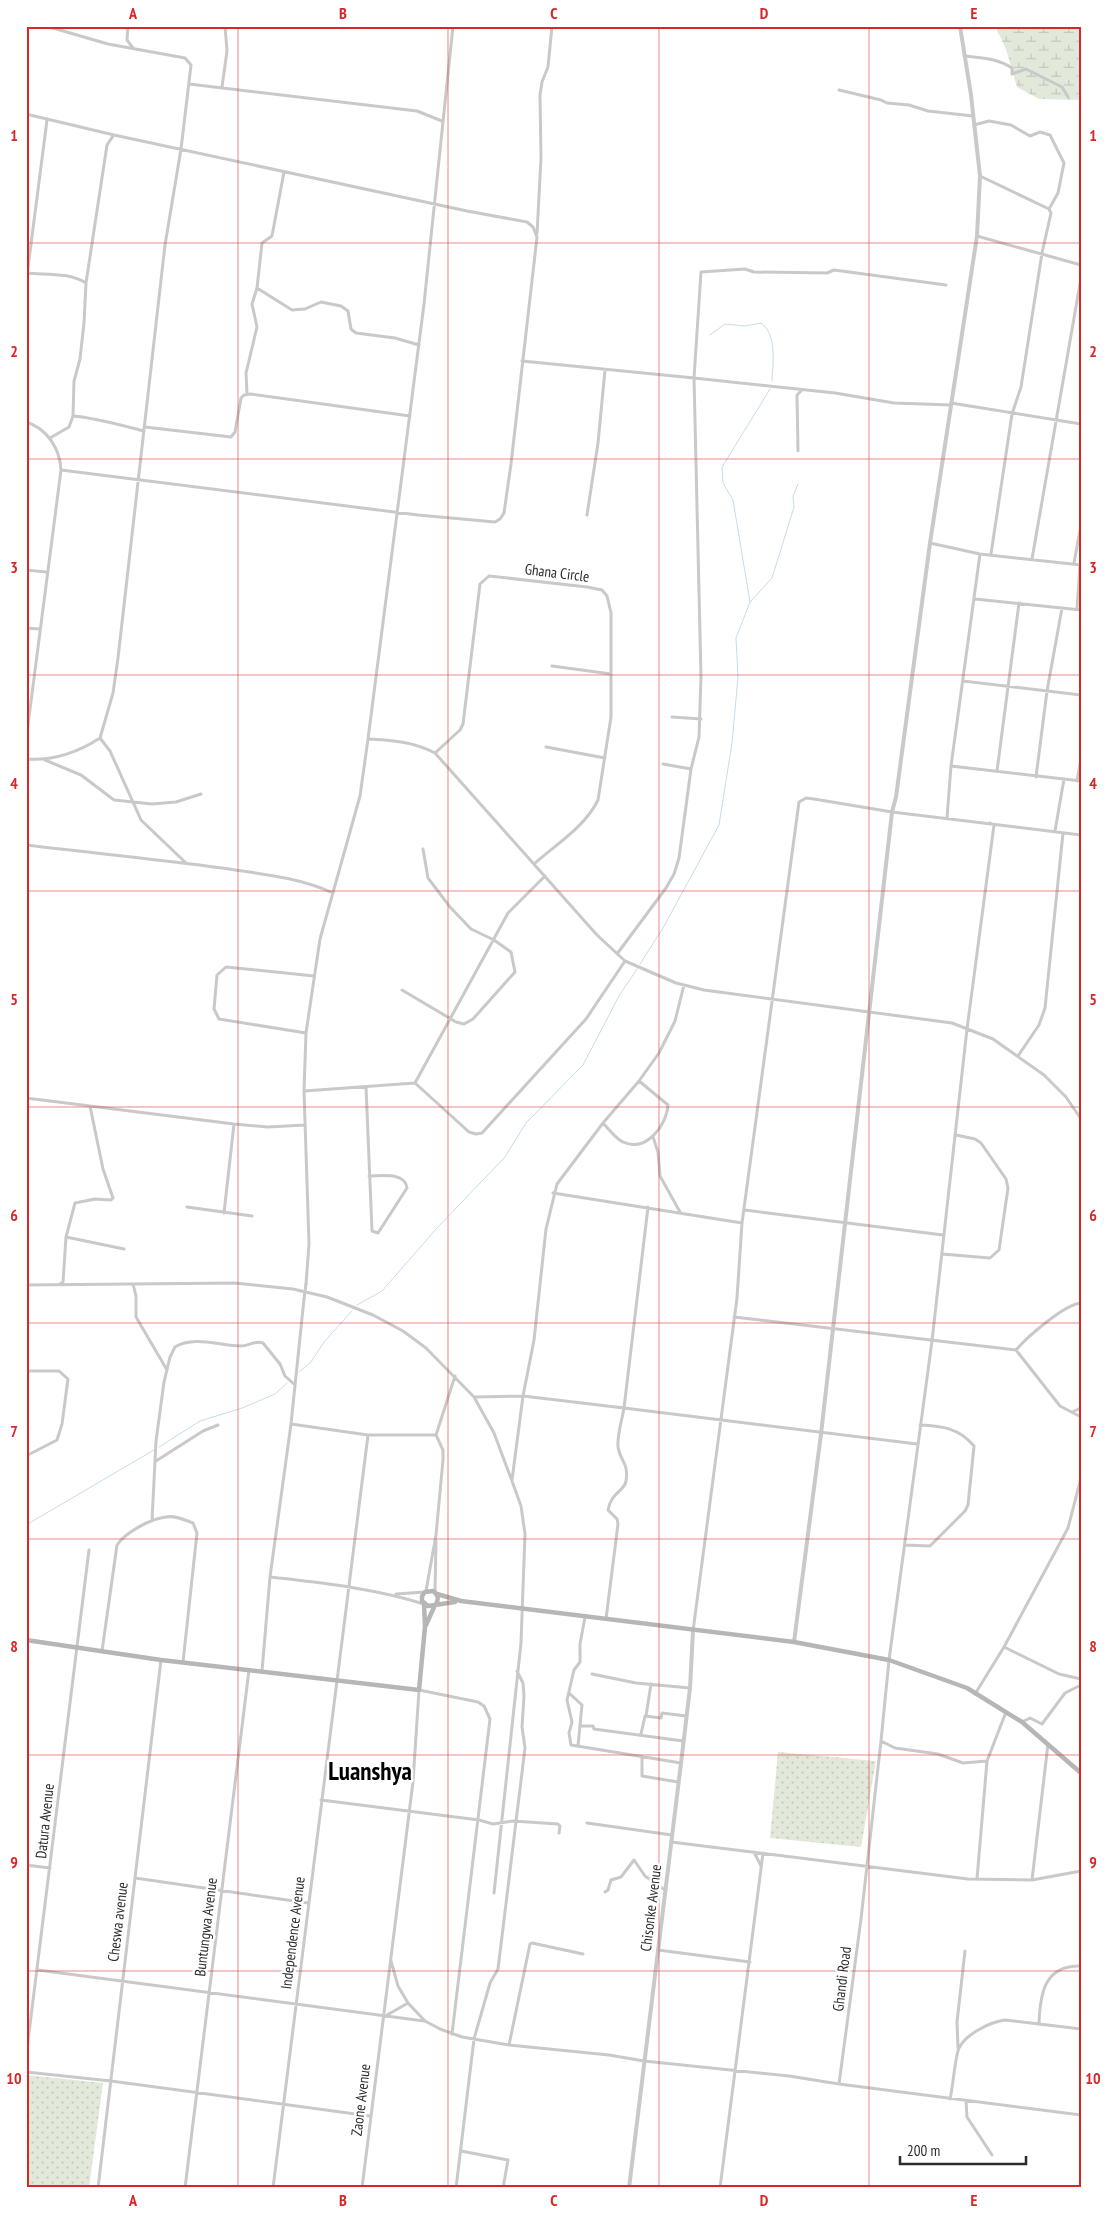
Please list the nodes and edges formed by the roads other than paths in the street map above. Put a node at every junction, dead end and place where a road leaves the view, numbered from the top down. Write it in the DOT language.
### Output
graph roads {
  1 [pos="46,26"];
  2 [pos="128,26"];
  3 [pos="226,26"];
  4 [pos="453,26"];
  5 [pos="552,26"];
  6 [pos="960,26"];
  7 [pos="136,50"];
  8 [pos="964,56"];
  9 [pos="189,84"];
  10 [pos="222,87"];
  11 [pos="839,90"];
  12 [pos="1068,97"];
  13 [pos="26,114"];
  14 [pos="973,116"];
  15 [pos="47,120"];
  16 [pos="442,121"];
  17 [pos="974,126"];
  18 [pos="114,136"];
  19 [pos="181,149"];
  20 [pos="284,172"];
  21 [pos="980,176"];
  22 [pos="435,203"];
  23 [pos="1049,209"];
  24 [pos="977,236"];
  25 [pos="537,237"];
  26 [pos="1042,253"];
  27 [pos="1081,265"];
  28 [pos="27,273"];
  29 [pos="1081,278"];
  30 [pos="26,283"];
  31 [pos="86,283"];
  32 [pos="946,285"];
  33 [pos="256,288"];
  34 [pos="419,345"];
  35 [pos="522,361"];
  36 [pos="605,370"];
  37 [pos="694,378"];
  38 [pos="803,389"];
  39 [pos="247,394"];
  40 [pos="950,404"];
  41 [pos="1012,414"];
  42 [pos="72,416"];
  43 [pos="410,416"];
  44 [pos="1056,421"];
  45 [pos="26,422"];
  46 [pos="1081,424"];
  47 [pos="145,427"];
  48 [pos="144,431"];
  49 [pos="50,438"];
  50 [pos="798,450"];
  51 [pos="61,470"];
  52 [pos="139,481"];
  53 [pos="396,512"];
  54 [pos="586,515"];
  55 [pos="1081,525"];
  56 [pos="930,543"];
  57 [pos="980,554"];
  58 [pos="991,554"];
  59 [pos="1032,559"];
  60 [pos="1074,563"];
  61 [pos="1080,565"];
  62 [pos="26,570"];
  63 [pos="46,572"];
  64 [pos="975,599"];
  65 [pos="1019,603"];
  66 [pos="1062,608"];
  67 [pos="1079,610"];
  68 [pos="26,628"];
  69 [pos="40,629"];
  70 [pos="552,666"];
  71 [pos="611,674"];
  72 [pos="963,681"];
  73 [pos="1008,686"];
  74 [pos="1047,692"];
  75 [pos="1081,695"];
  76 [pos="672,717"];
  77 [pos="701,719"];
  78 [pos="100,738"];
  79 [pos="368,739"];
  80 [pos="26,740"];
  81 [pos="546,747"];
  82 [pos="435,753"];
  83 [pos="605,758"];
  84 [pos="26,759"];
  85 [pos="1081,759"];
  86 [pos="45,760"];
  87 [pos="663,764"];
  88 [pos="951,766"];
  89 [pos="691,769"];
  90 [pos="997,771"];
  91 [pos="1036,777"];
  92 [pos="1064,779"];
  93 [pos="1079,781"];
  94 [pos="201,794"];
  95 [pos="134,803"];
  96 [pos="892,812"];
  97 [pos="947,818"];
  98 [pos="990,824"];
  99 [pos="1056,831"];
  100 [pos="1063,833"];
  101 [pos="1081,835"];
  102 [pos="26,845"];
  103 [pos="423,849"];
  104 [pos="186,863"];
  105 [pos="534,864"];
  106 [pos="544,876"];
  107 [pos="333,893"];
  108 [pos="494,940"];
  109 [pos="617,954"];
  110 [pos="625,961"];
  111 [pos="314,976"];
  112 [pos="684,985"];
  113 [pos="402,990"];
  114 [pos="772,1000"];
  115 [pos="868,1013"];
  116 [pos="450,1018"];
  117 [pos="967,1029"];
  118 [pos="306,1033"];
  119 [pos="1018,1056"];
  120 [pos="639,1081"];
  121 [pos="415,1082"];
  122 [pos="366,1087"];
  123 [pos="304,1091"];
  124 [pos="26,1098"];
  125 [pos="90,1106"];
  126 [pos="1081,1119"];
  127 [pos="603,1122"];
  128 [pos="234,1124"];
  129 [pos="305,1125"];
  130 [pos="956,1135"];
  131 [pos="653,1137"];
  132 [pos="369,1176"];
  133 [pos="553,1193"];
  134 [pos="187,1207"];
  135 [pos="648,1207"];
  136 [pos="744,1210"];
  137 [pos="680,1212"];
  138 [pos="224,1213"];
  139 [pos="252,1216"];
  140 [pos="742,1223"];
  141 [pos="844,1223"];
  142 [pos="944,1235"];
  143 [pos="66,1237"];
  144 [pos="124,1249"];
  145 [pos="942,1254"];
  146 [pos="133,1284"];
  147 [pos="26,1285"];
  148 [pos="59,1285"];
  149 [pos="1081,1302"];
  150 [pos="734,1317"];
  151 [pos="832,1328"];
  152 [pos="932,1341"];
  153 [pos="1016,1350"];
  154 [pos="26,1371"];
  155 [pos="167,1371"];
  156 [pos="455,1376"];
  157 [pos="295,1385"];
  158 [pos="523,1396"];
  159 [pos="474,1397"];
  160 [pos="624,1408"];
  161 [pos="1081,1408"];
  162 [pos="1071,1412"];
  163 [pos="1081,1417"];
  164 [pos="720,1421"];
  165 [pos="291,1424"];
  166 [pos="218,1425"];
  167 [pos="920,1425"];
  168 [pos="821,1434"];
  169 [pos="368,1435"];
  170 [pos="436,1435"];
  171 [pos="917,1444"];
  172 [pos="26,1456"];
  173 [pos="155,1462"];
  174 [pos="1081,1478"];
  175 [pos="512,1481"];
  176 [pos="152,1521"];
  177 [pos="436,1535"];
  178 [pos="905,1545"];
  179 [pos="89,1550"];
  180 [pos="270,1577"];
  181 [pos="350,1586"];
  182 [pos="426,1591"];
  183 [pos="436,1593"];
  184 [pos="393,1594"];
  185 [pos="461,1602"];
  186 [pos="424,1604"];
  187 [pos="435,1605"];
  188 [pos="522,1609"];
  189 [pos="585,1617"];
  190 [pos="606,1619"];
  191 [pos="425,1627"];
  192 [pos="693,1632"];
  193 [pos="26,1640"];
  194 [pos="794,1642"];
  195 [pos="76,1647"];
  196 [pos="1004,1647"];
  197 [pos="102,1651"];
  198 [pos="161,1660"];
  199 [pos="889,1660"];
  200 [pos="183,1662"];
  201 [pos="249,1669"];
  202 [pos="517,1670"];
  203 [pos="262,1671"];
  204 [pos="592,1674"];
  205 [pos="1081,1679"];
  206 [pos="337,1680"];
  207 [pos="651,1684"];
  208 [pos="1081,1685"];
  209 [pos="690,1688"];
  210 [pos="419,1690"];
  211 [pos="569,1693"];
  212 [pos="975,1694"];
  213 [pos="1006,1712"];
  214 [pos="646,1716"];
  215 [pos="686,1716"];
  216 [pos="1022,1722"];
  217 [pos="571,1726"];
  218 [pos="580,1728"];
  219 [pos="628,1733"];
  220 [pos="684,1741"];
  221 [pos="882,1741"];
  222 [pos="1048,1743"];
  223 [pos="578,1746"];
  224 [pos="642,1756"];
  225 [pos="987,1761"];
  226 [pos="682,1763"];
  227 [pos="1081,1773"];
  228 [pos="678,1782"];
  229 [pos="321,1800"];
  230 [pos="409,1812"];
  231 [pos="479,1820"];
  232 [pos="517,1822"];
  233 [pos="501,1823"];
  234 [pos="587,1823"];
  235 [pos="559,1833"];
  236 [pos="672,1835"];
  237 [pos="671,1842"];
  238 [pos="754,1852"];
  239 [pos="763,1853"];
  240 [pos="26,1865"];
  241 [pos="761,1867"];
  242 [pos="866,1867"];
  243 [pos="50,1868"];
  244 [pos="1081,1872"];
  245 [pos="135,1878"];
  246 [pos="977,1879"];
  247 [pos="1032,1880"];
  248 [pos="665,1890"];
  249 [pos="222,1891"];
  250 [pos="605,1892"];
  251 [pos="494,1893"];
  252 [pos="308,1903"];
  253 [pos="657,1950"];
  254 [pos="965,1951"];
  255 [pos="583,1954"];
  256 [pos="391,1958"];
  257 [pos="750,1962"];
  258 [pos="1081,1966"];
  259 [pos="38,1970"];
  260 [pos="122,1980"];
  261 [pos="210,1992"];
  262 [pos="296,2002"];
  263 [pos="408,2003"];
  264 [pos="384,2015"];
  265 [pos="425,2021"];
  266 [pos="1039,2024"];
  267 [pos="1081,2029"];
  268 [pos="452,2034"];
  269 [pos="474,2039"];
  270 [pos="509,2045"];
  271 [pos="958,2049"];
  272 [pos="26,2056"];
  273 [pos="644,2061"];
  274 [pos="26,2072"];
  275 [pos="736,2072"];
  276 [pos="111,2081"];
  277 [pos="838,2084"];
  278 [pos="197,2092"];
  279 [pos="950,2099"];
  280 [pos="966,2101"];
  281 [pos="283,2104"];
  282 [pos="1081,2115"];
  283 [pos="370,2116"];
  284 [pos="461,2151"];
  285 [pos="992,2155"];
  286 [pos="720,2187"];
  287 [pos="98,2188"];
  288 [pos="186,2188"];
  289 [pos="273,2188"];
  290 [pos="362,2188"];
  291 [pos="456,2188"];
  292 [pos="503,2188"];
  293 [pos="629,2188"];
  294 [pos="727,2188"];
  1 -- 7 [label="street"];
  2 -- 7 [label="street"];
  3 -- 10 [label="street"];
  4 -- 16 [label="street"];
  5 -- 25 [label="street"];
  6 -- 8 [label="street"];
  7 -- 9 [label="street"];
  8 -- 12 [label="street"];
  8 -- 14 [label="street"];
  9 -- 10 [label="street"];
  9 -- 19 [label="street"];
  10 -- 16 [label="street"];
  11 -- 14 [label="street"];
  13 -- 15 [label="street"];
  14 -- 17 [label="street"];
  15 -- 18 [label="street"];
  15 -- 28 [label="street"];
  16 -- 22 [label="street"];
  17 -- 21 [label="street"];
  17 -- 23 [label="street"];
  18 -- 19 [label="street"];
  18 -- 31 [label="street"];
  19 -- 20 [label="street"];
  19 -- 47 [label="street"];
  20 -- 22 [label="street"];
  20 -- 33 [label="street"];
  21 -- 23 [label="street"];
  21 -- 24 [label="street"];
  22 -- 25 [label="street"];
  22 -- 34 [label="street"];
  23 -- 26 [label="street"];
  24 -- 26 [label="street"];
  24 -- 40 [label="street"];
  25 -- 35 [label="street"];
  26 -- 27 [label="street"];
  26 -- 41 [label="street"];
  28 -- 30 [label="street"];
  28 -- 31 [label="street"];
  29 -- 44 [label="street"];
  31 -- 42 [label="street"];
  32 -- 37 [label="street"];
  33 -- 34 [label="street"];
  33 -- 39 [label="street"];
  34 -- 43 [label="street"];
  35 -- 36 [label="street"];
  35 -- 53 [label="street"];
  36 -- 37 [label="street"];
  36 -- 54 [label="street"];
  37 -- 38 [label="street"];
  37 -- 77 [label="street"];
  38 -- 40 [label="street"];
  38 -- 50 [label="street"];
  39 -- 43 [label="street"];
  39 -- 47 [label="street"];
  40 -- 41 [label="street"];
  40 -- 56 [label="street"];
  41 -- 44 [label="street"];
  41 -- 58 [label="street"];
  42 -- 48 [label="street"];
  42 -- 49 [label="street"];
  43 -- 53 [label="street"];
  44 -- 46 [label="street"];
  44 -- 59 [label="street"];
  45 -- 49 [label="street"];
  47 -- 48 [label="street"];
  48 -- 52 [label="street"];
  49 -- 51 [label="street"];
  51 -- 52 [label="street"];
  51 -- 63 [label="street"];
  52 -- 53 [label="street"];
  52 -- 78 [label="street"];
  53 -- 79 [label="street"];
  55 -- 60 [label="street"];
  56 -- 57 [label="street"];
  56 -- 96 [label="street"];
  57 -- 58 [label="street"];
  57 -- 64 [label="street"];
  58 -- 59 [label="street"];
  59 -- 60 [label="street"];
  60 -- 61 [label="street"];
  61 -- 67 [label="street"];
  62 -- 63 [label="street"];
  63 -- 69 [label="street"];
  64 -- 65 [label="street"];
  64 -- 72 [label="street"];
  65 -- 66 [label="street"];
  65 -- 73 [label="street"];
  66 -- 67 [label="street"];
  66 -- 74 [label="street"];
  68 -- 69 [label="street"];
  69 -- 80 [label="street"];
  70 -- 71 [label="street"];
  71 -- 82 [label="street, Ghana Circle"];
  71 -- 83 [label="street, Ghana Circle"];
  72 -- 73 [label="street"];
  72 -- 88 [label="street"];
  73 -- 74 [label="street"];
  73 -- 90 [label="street"];
  74 -- 75 [label="street"];
  74 -- 91 [label="street"];
  76 -- 77 [label="street"];
  77 -- 89 [label="street"];
  78 -- 86 [label="street"];
  78 -- 95 [label="street"];
  79 -- 82 [label="street"];
  79 -- 107 [label="street"];
  81 -- 83 [label="street"];
  82 -- 105 [label="street"];
  83 -- 105 [label="street, Ghana Circle"];
  84 -- 86 [label="street"];
  85 -- 93 [label="street"];
  86 -- 95 [label="street"];
  87 -- 89 [label="street"];
  88 -- 90 [label="street"];
  88 -- 97 [label="street"];
  89 -- 109 [label="street"];
  90 -- 91 [label="street"];
  91 -- 92 [label="street"];
  92 -- 93 [label="street"];
  92 -- 99 [label="street"];
  94 -- 95 [label="street"];
  95 -- 104 [label="street"];
  96 -- 97 [label="street"];
  96 -- 114 [label="street"];
  96 -- 115 [label="street"];
  97 -- 98 [label="street"];
  98 -- 99 [label="street"];
  98 -- 117 [label="street, Ghandi Road"];
  99 -- 100 [label="street"];
  100 -- 101 [label="street"];
  100 -- 119 [label="street"];
  102 -- 104 [label="street"];
  103 -- 108 [label="street"];
  104 -- 107 [label="street"];
  105 -- 106 [label="street"];
  106 -- 108 [label="street"];
  106 -- 109 [label="street"];
  107 -- 111 [label="street"];
  108 -- 116 [label="street"];
  108 -- 116 [label="street"];
  109 -- 110 [label="street"];
  110 -- 112 [label="street"];
  110 -- 121 [label="street"];
  111 -- 118 [label="street"];
  111 -- 118 [label="street"];
  112 -- 114 [label="street"];
  112 -- 120 [label="street"];
  113 -- 116 [label="street"];
  114 -- 115 [label="street"];
  114 -- 136 [label="street"];
  115 -- 117 [label="street"];
  115 -- 141 [label="street"];
  116 -- 121 [label="street"];
  117 -- 119 [label="street"];
  117 -- 130 [label="street, Ghandi Road"];
  118 -- 123 [label="street"];
  119 -- 126 [label="street"];
  120 -- 127 [label="street"];
  120 -- 131 [label="street"];
  121 -- 122 [label="street"];
  122 -- 123 [label="street"];
  122 -- 132 [label="street"];
  123 -- 129 [label="street"];
  124 -- 125 [label="street"];
  125 -- 128 [label="street"];
  125 -- 143 [label="street"];
  127 -- 131 [label="street"];
  127 -- 133 [label="street"];
  128 -- 129 [label="street"];
  128 -- 138 [label="street"];
  129 -- 157 [label="street, bridge"];
  130 -- 142 [label="street, Ghandi Road"];
  130 -- 145 [label="street"];
  131 -- 137 [label="street"];
  132 -- 132 [label="street"];
  133 -- 135 [label="street"];
  133 -- 158 [label="street"];
  134 -- 138 [label="street"];
  135 -- 137 [label="street"];
  135 -- 160 [label="street"];
  136 -- 140 [label="street"];
  136 -- 141 [label="street"];
  137 -- 140 [label="street"];
  138 -- 139 [label="street"];
  140 -- 150 [label="street"];
  141 -- 142 [label="street"];
  141 -- 151 [label="street"];
  142 -- 145 [label="street, Ghandi Road"];
  143 -- 144 [label="street"];
  143 -- 148 [label="street"];
  145 -- 152 [label="street, Ghandi Road"];
  146 -- 148 [label="street"];
  146 -- 155 [label="street"];
  146 -- 156 [label="street"];
  147 -- 148 [label="street"];
  149 -- 153 [label="street"];
  150 -- 151 [label="street"];
  150 -- 164 [label="street"];
  151 -- 152 [label="street"];
  151 -- 168 [label="street"];
  152 -- 153 [label="street"];
  152 -- 167 [label="street, Ghandi Road"];
  153 -- 162 [label="street"];
  154 -- 172 [label="street"];
  155 -- 157 [label="street"];
  155 -- 173 [label="street"];
  156 -- 159 [label="street"];
  156 -- 170 [label="street"];
  157 -- 165 [label="street"];
  158 -- 159 [label="street"];
  158 -- 160 [label="street"];
  158 -- 175 [label="street"];
  159 -- 175 [label="street"];
  160 -- 164 [label="street"];
  160 -- 190 [label="street"];
  161 -- 162 [label="street"];
  162 -- 163 [label="street"];
  164 -- 168 [label="street"];
  164 -- 192 [label="street"];
  165 -- 169 [label="street"];
  165 -- 180 [label="street"];
  166 -- 173 [label="street"];
  167 -- 171 [label="street, Ghandi Road"];
  167 -- 178 [label="street"];
  168 -- 171 [label="street"];
  168 -- 194 [label="street"];
  169 -- 170 [label="street"];
  169 -- 181 [label="street, Independence Avenue"];
  170 -- 177 [label="street"];
  171 -- 178 [label="street, Ghandi Road"];
  173 -- 176 [label="street"];
  174 -- 196 [label="street"];
  175 -- 188 [label="street"];
  176 -- 197 [label="street"];
  176 -- 200 [label="street"];
  177 -- 182 [label="street"];
  177 -- 183 [label="street"];
  178 -- 199 [label="street, Ghandi Road"];
  179 -- 195 [label="street, Datura Avenue"];
  180 -- 181 [label="street"];
  180 -- 203 [label="street"];
  181 -- 184 [label="street"];
  181 -- 206 [label="street, Independence Avenue"];
  182 -- 183 [label="main road"];
  182 -- 184 [label="street"];
  182 -- 186 [label="main road"];
  183 -- 185 [label="main road"];
  183 -- 187 [label="main road"];
  184 -- 186 [label="street"];
  185 -- 187 [label="main road"];
  185 -- 188 [label="main road"];
  186 -- 187 [label="main road"];
  186 -- 191 [label="main road"];
  187 -- 191 [label="main road"];
  188 -- 189 [label="main road"];
  188 -- 202 [label="street"];
  189 -- 190 [label="main road"];
  189 -- 211 [label="street"];
  190 -- 192 [label="main road"];
  191 -- 210 [label="main road"];
  192 -- 194 [label="main road"];
  192 -- 209 [label="street, Chisonke Avenue"];
  193 -- 195 [label="main road"];
  194 -- 199 [label="main road"];
  195 -- 197 [label="main road"];
  195 -- 243 [label="street, Datura Avenue"];
  196 -- 205 [label="street"];
  196 -- 212 [label="street"];
  197 -- 198 [label="main road"];
  198 -- 200 [label="main road"];
  198 -- 245 [label="street, Cheswa avenue"];
  199 -- 212 [label="main road"];
  199 -- 221 [label="street, Ghandi Road"];
  200 -- 201 [label="main road"];
  201 -- 203 [label="main road"];
  201 -- 249 [label="street, Buntungwa Avenue"];
  202 -- 232 [label="street"];
  202 -- 233 [label="street"];
  203 -- 206 [label="main road"];
  204 -- 207 [label="street"];
  206 -- 210 [label="main road"];
  206 -- 229 [label="street, Independence Avenue"];
  207 -- 209 [label="street"];
  207 -- 214 [label="street"];
  208 -- 216 [label="street"];
  209 -- 215 [label="street, Chisonke Avenue"];
  210 -- 230 [label="street, Zaone Avenue"];
  210 -- 231 [label="street"];
  211 -- 217 [label="street"];
  211 -- 218 [label="street"];
  212 -- 213 [label="main road"];
  213 -- 216 [label="main road"];
  213 -- 225 [label="street"];
  214 -- 215 [label="street"];
  214 -- 219 [label="street"];
  215 -- 220 [label="street, Chisonke Avenue"];
  216 -- 222 [label="main road"];
  217 -- 218 [label="street"];
  217 -- 223 [label="street"];
  218 -- 219 [label="street"];
  218 -- 223 [label="street"];
  219 -- 220 [label="street"];
  220 -- 226 [label="street, Chisonke Avenue"];
  221 -- 225 [label="street"];
  221 -- 242 [label="street, Ghandi Road"];
  222 -- 227 [label="main road"];
  222 -- 247 [label="street"];
  223 -- 224 [label="street"];
  224 -- 226 [label="street"];
  224 -- 228 [label="street"];
  225 -- 246 [label="street"];
  226 -- 228 [label="street, Chisonke Avenue"];
  228 -- 236 [label="street, Chisonke Avenue"];
  229 -- 230 [label="street"];
  229 -- 252 [label="street, Independence Avenue"];
  230 -- 231 [label="street"];
  230 -- 256 [label="street, Zaone Avenue"];
  231 -- 233 [label="street"];
  231 -- 268 [label="street"];
  232 -- 233 [label="street"];
  232 -- 235 [label="street"];
  232 -- 269 [label="street"];
  233 -- 251 [label="street"];
  234 -- 236 [label="street"];
  236 -- 237 [label="street, Chisonke Avenue"];
  237 -- 238 [label="street"];
  237 -- 248 [label="street, Chisonke Avenue"];
  238 -- 239 [label="street"];
  238 -- 241 [label="street"];
  239 -- 241 [label="street"];
  239 -- 242 [label="street"];
  240 -- 243 [label="street"];
  241 -- 257 [label="street"];
  242 -- 246 [label="street"];
  242 -- 277 [label="street, Ghandi Road"];
  243 -- 259 [label="street, Datura Avenue"];
  244 -- 247 [label="street"];
  245 -- 249 [label="street"];
  245 -- 260 [label="street, Cheswa avenue"];
  246 -- 247 [label="street"];
  248 -- 250 [label="street"];
  248 -- 253 [label="street, Chisonke Avenue"];
  249 -- 252 [label="street"];
  249 -- 261 [label="street, Buntungwa Avenue"];
  252 -- 262 [label="street, Independence Avenue"];
  253 -- 257 [label="street"];
  253 -- 273 [label="street, Chisonke Avenue"];
  254 -- 271 [label="street"];
  255 -- 270 [label="street"];
  256 -- 263 [label="street"];
  256 -- 264 [label="street, Zaone Avenue"];
  257 -- 275 [label="street"];
  258 -- 266 [label="street"];
  259 -- 260 [label="street"];
  259 -- 272 [label="street, Datura Avenue"];
  260 -- 261 [label="street"];
  260 -- 276 [label="street, Cheswa avenue"];
  261 -- 262 [label="street"];
  261 -- 278 [label="street, Buntungwa Avenue"];
  262 -- 264 [label="street"];
  262 -- 281 [label="street, Independence Avenue"];
  263 -- 264 [label="street"];
  263 -- 265 [label="street"];
  264 -- 265 [label="street"];
  264 -- 283 [label="street, Zaone Avenue"];
  265 -- 268 [label="street"];
  266 -- 267 [label="street"];
  266 -- 271 [label="street"];
  268 -- 269 [label="street"];
  269 -- 270 [label="street"];
  269 -- 284 [label="street"];
  270 -- 273 [label="street"];
  271 -- 279 [label="street"];
  273 -- 275 [label="street"];
  273 -- 293 [label="street, Chisonke Avenue"];
  274 -- 276 [label="street"];
  275 -- 277 [label="street"];
  275 -- 286 [label="street"];
  276 -- 278 [label="street"];
  276 -- 287 [label="street, Cheswa avenue"];
  277 -- 279 [label="street"];
  278 -- 281 [label="street"];
  278 -- 288 [label="street, Buntungwa Avenue"];
  279 -- 280 [label="street"];
  280 -- 282 [label="street"];
  280 -- 285 [label="street"];
  281 -- 283 [label="street"];
  281 -- 289 [label="street, Independence Avenue"];
  283 -- 290 [label="street, Zaone Avenue"];
  284 -- 291 [label="street"];
  284 -- 292 [label="street"];
  286 -- 294 [label="street"];
}
